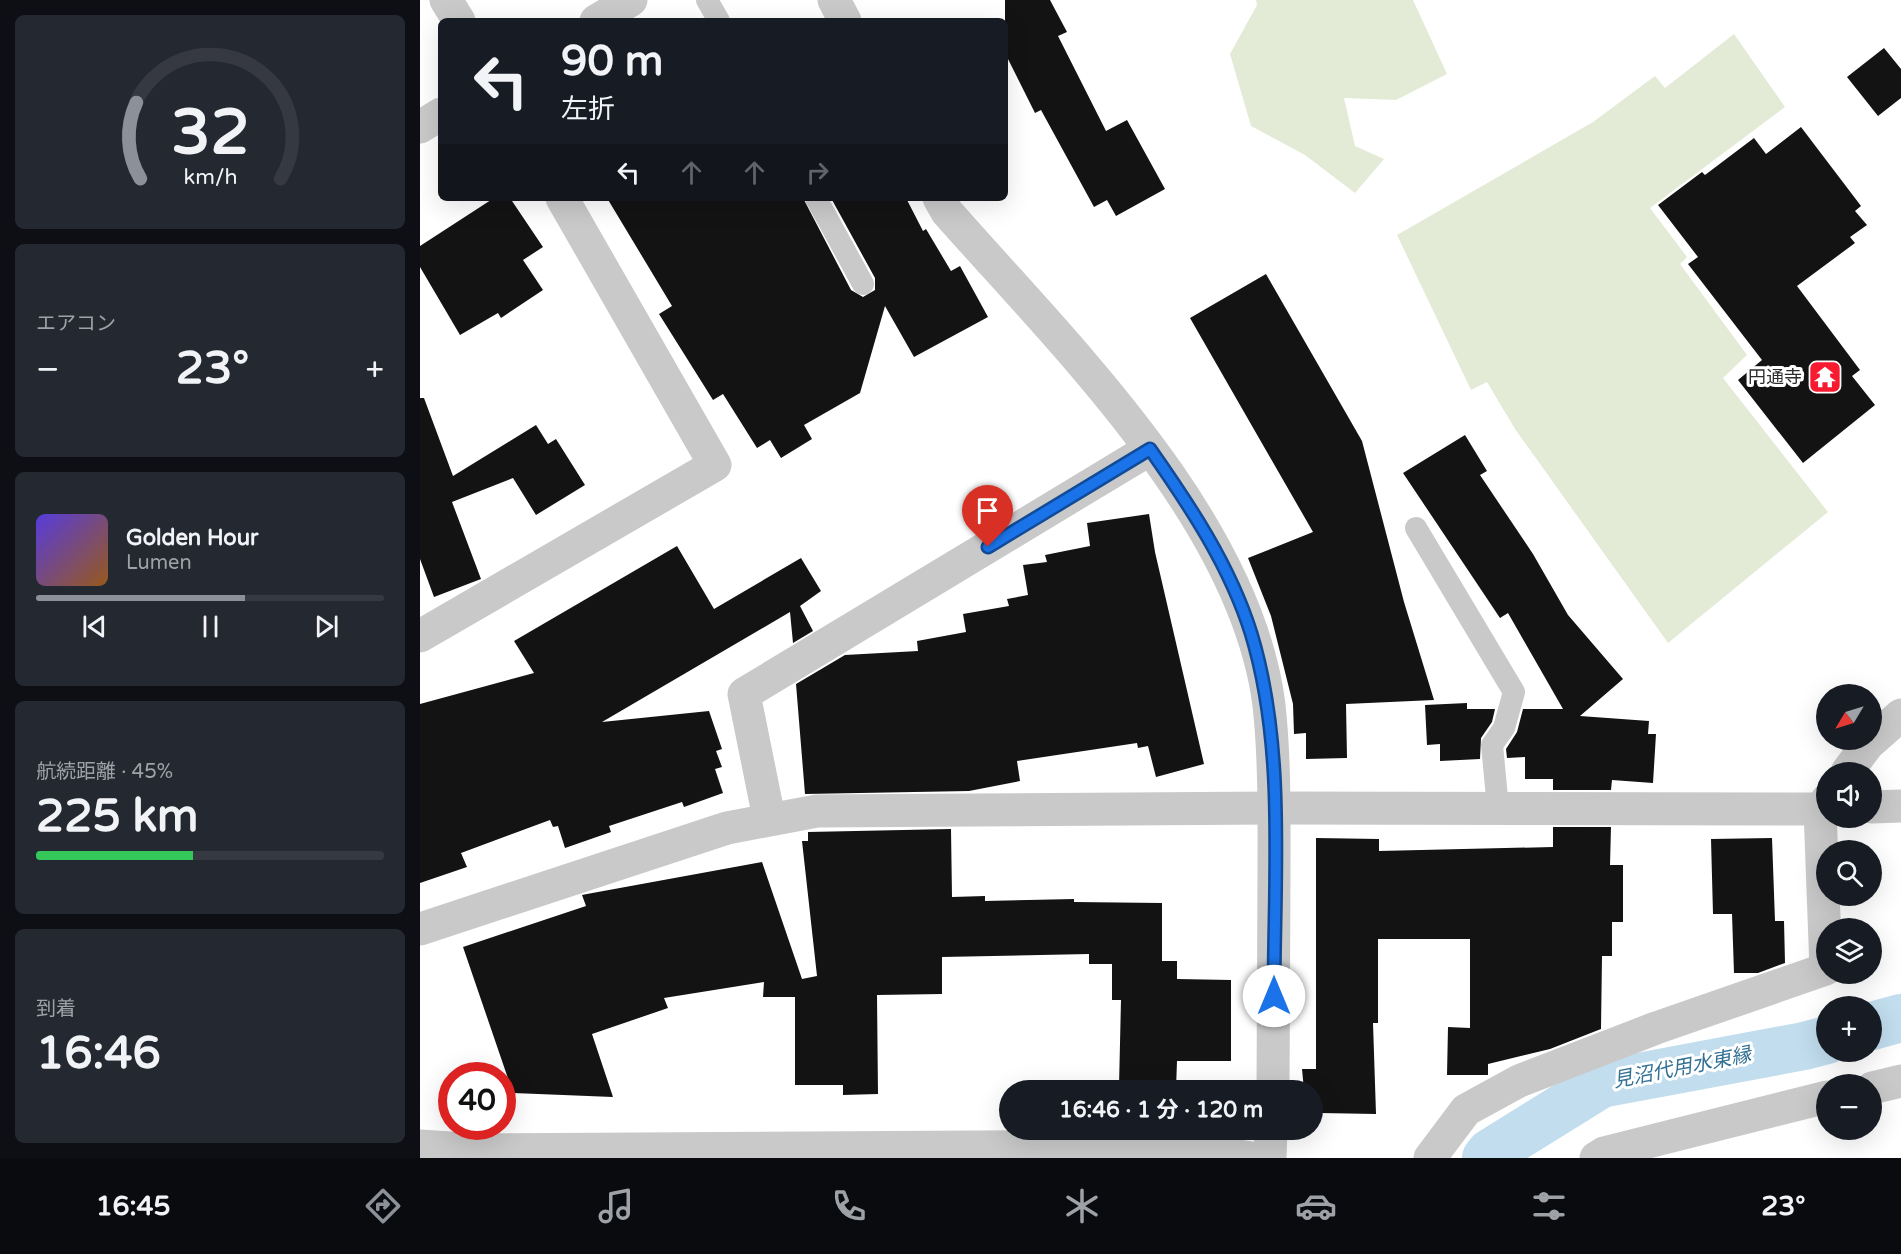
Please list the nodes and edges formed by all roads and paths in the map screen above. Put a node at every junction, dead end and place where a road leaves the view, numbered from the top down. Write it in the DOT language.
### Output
graph roads {
  1 [pos="446,0"];
  2 [pos="632,0"];
  3 [pos="707,0"];
  4 [pos="834,0"];
  5 [pos="457,18"];
  6 [pos="601,18"];
  7 [pos="717,18"];
  8 [pos="843,18"];
  9 [pos="438,116"];
  10 [pos="420,127"];
  11 [pos="564,201"];
  12 [pos="818,201"];
  13 [pos="941,201"];
  14 [pos="863,284"];
  15 [pos="1150,449"];
  16 [pos="1416,528"];
  17 [pos="421,634"];
  18 [pos="1901,715"];
  19 [pos="1855,762"];
  20 [pos="1816,806"];
  21 [pos="1901,806"];
  22 [pos="1882,807"];
  23 [pos="1274,808"];
  24 [pos="1498,808"];
  25 [pos="769,818"];
  26 [pos="1825,828"];
  27 [pos="420,929"];
  28 [pos="1273,1080"];
  29 [pos="1901,1081"];
  30 [pos="1882,1086"];
  31 [pos="1816,1100"];
  32 [pos="1271,1140"];
  33 [pos="420,1146"];
  34 [pos="480,1154"];
  35 [pos="1251,1158"];
  36 [pos="1270,1158"];
  37 [pos="1430,1158"];
  38 [pos="1596,1158"];
  1 -- 5 [label="street"];
  2 -- 6 [label="street"];
  3 -- 7 [label="lane"];
  4 -- 8 [label="street"];
  9 -- 10 [label="street"];
  11 -- 17 [label="street"];
  12 -- 14 [label="lane"];
  13 -- 15 [label="street"];
  15 -- 23 [label="street"];
  15 -- 25 [label="street"];
  16 -- 24 [label="lane"];
  18 -- 19 [label="street"];
  20 -- 24 [label="street"];
  21 -- 22 [label="street"];
  23 -- 24 [label="street"];
  23 -- 25 [label="street"];
  23 -- 28 [label="street"];
  25 -- 27 [label="street"];
  26 -- 37 [label="street"];
  29 -- 30 [label="street"];
  31 -- 38 [label="street"];
  32 -- 36 [label="street"];
  33 -- 34 [label="street"];
  34 -- 35 [label="street"];
}
